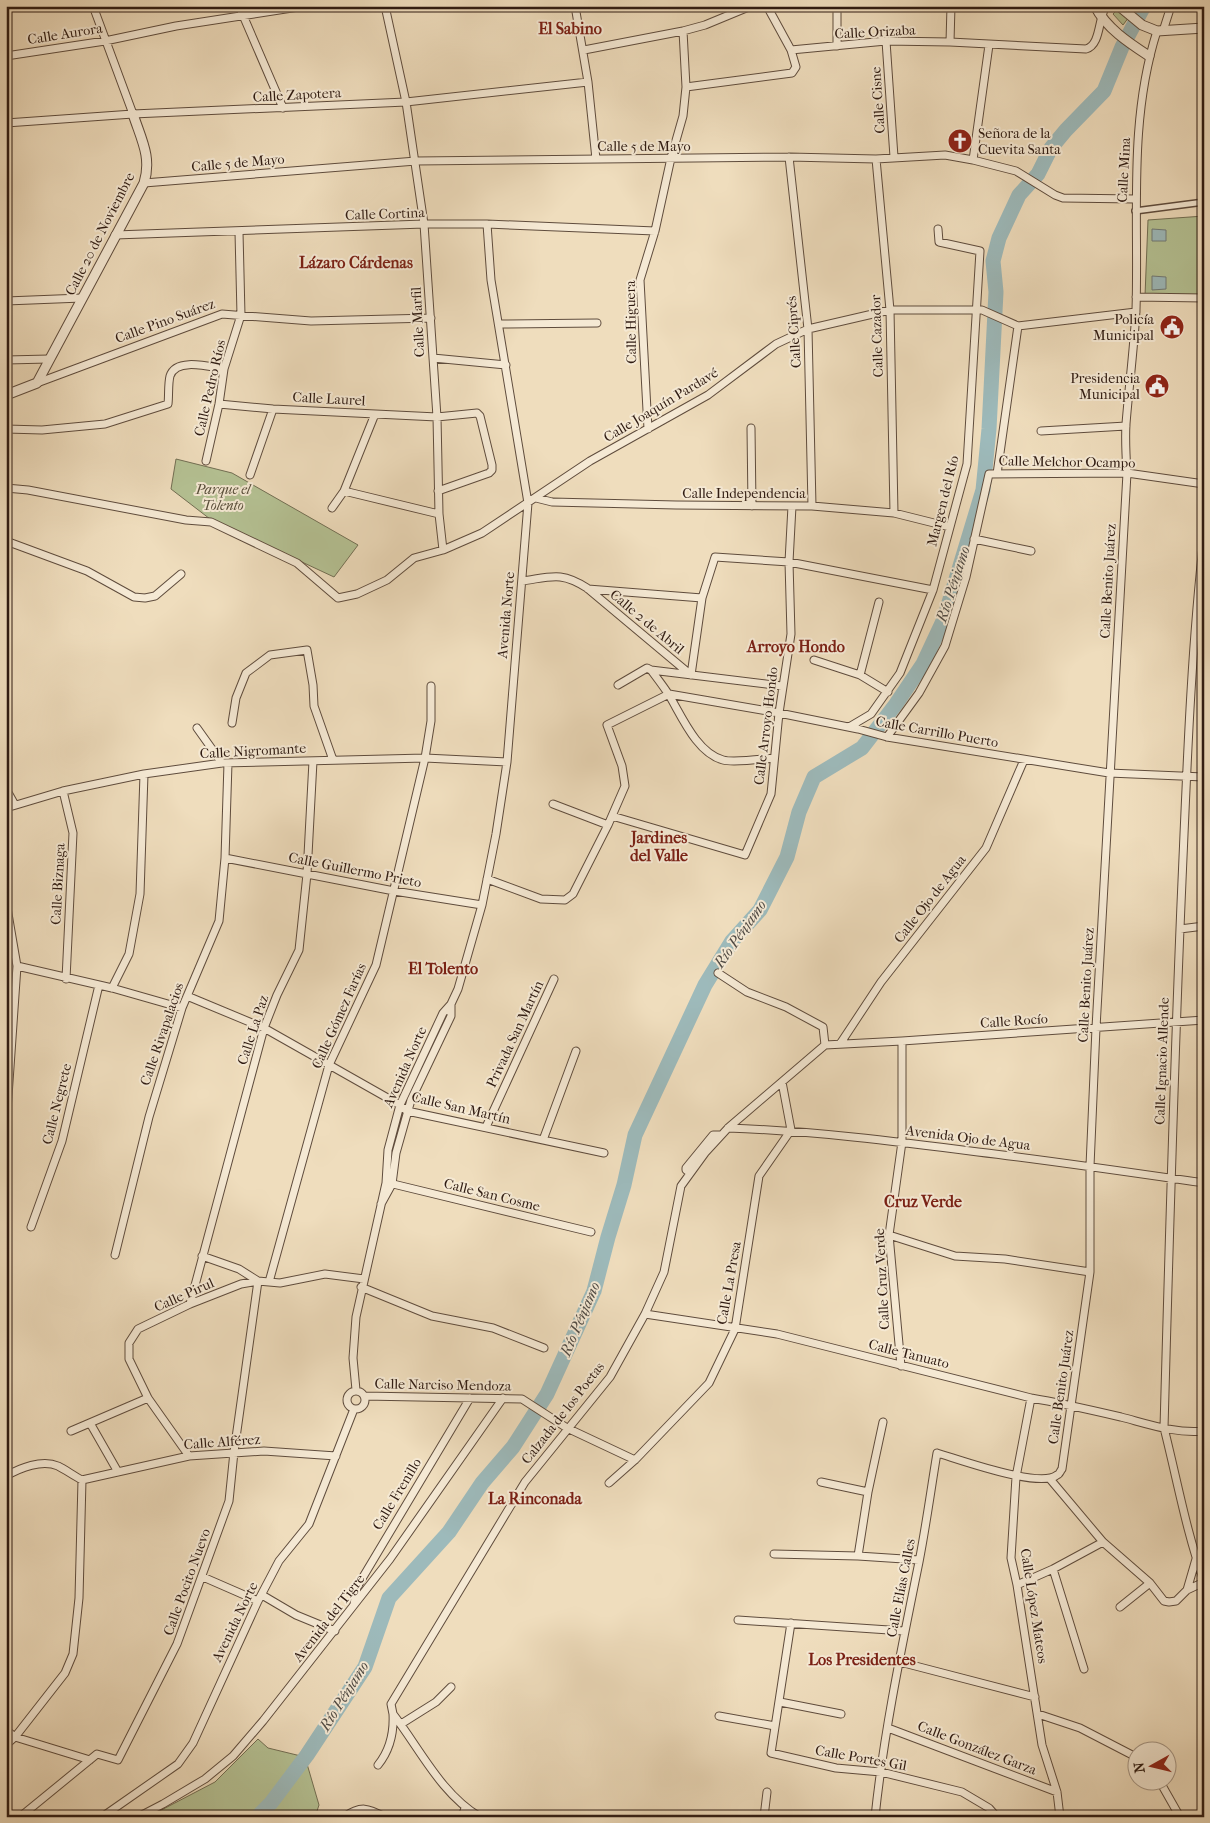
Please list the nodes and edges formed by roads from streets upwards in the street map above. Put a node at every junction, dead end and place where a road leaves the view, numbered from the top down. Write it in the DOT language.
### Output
graph roads {
  1 [pos="93,6"];
  2 [pos="239,6"];
  3 [pos="305,6"];
  4 [pos="385,6"];
  5 [pos="575,6"];
  6 [pos="751,6"];
  7 [pos="767,6"];
  8 [pos="837,6"];
  9 [pos="951,6"];
  10 [pos="1095,6"];
  11 [pos="1106,6"];
  12 [pos="1119,6"];
  13 [pos="1171,6"];
  14 [pos="243,15"];
  15 [pos="1101,18"];
  16 [pos="1204,28"];
  17 [pos="683,31"];
  18 [pos="1160,31"];
  19 [pos="105,41"];
  20 [pos="886,41"];
  21 [pos="950,42"];
  22 [pos="989,45"];
  23 [pos="837,46"];
  24 [pos="584,50"];
  25 [pos="791,50"];
  26 [pos="6,56"];
  27 [pos="1149,56"];
  28 [pos="588,82"];
  29 [pos="686,87"];
  30 [pos="406,102"];
  31 [pos="283,108"];
  32 [pos="133,114"];
  33 [pos="6,123"];
  34 [pos="789,157"];
  35 [pos="894,157"];
  36 [pos="671,158"];
  37 [pos="596,159"];
  38 [pos="876,159"];
  39 [pos="973,160"];
  40 [pos="416,161"];
  41 [pos="144,183"];
  42 [pos="1135,199"];
  43 [pos="1204,202"];
  44 [pos="1135,211"];
  45 [pos="424,224"];
  46 [pos="487,224"];
  47 [pos="938,229"];
  48 [pos="655,231"];
  49 [pos="239,232"];
  50 [pos="115,235"];
  51 [pos="1136,297"];
  52 [pos="82,298"];
  53 [pos="1204,298"];
  54 [pos="6,301"];
  55 [pos="890,310"];
  56 [pos="980,310"];
  57 [pos="1136,312"];
  58 [pos="241,315"];
  59 [pos="431,318"];
  60 [pos="597,323"];
  61 [pos="499,324"];
  62 [pos="1018,326"];
  63 [pos="808,329"];
  64 [pos="433,358"];
  65 [pos="49,359"];
  66 [pos="6,360"];
  67 [pos="506,365"];
  68 [pos="224,369"];
  69 [pos="37,383"];
  70 [pos="6,395"];
  71 [pos="219,404"];
  72 [pos="273,408"];
  73 [pos="375,414"];
  74 [pos="437,417"];
  75 [pos="1126,426"];
  76 [pos="751,428"];
  77 [pos="648,429"];
  78 [pos="6,430"];
  79 [pos="1041,431"];
  80 [pos="206,461"];
  81 [pos="1126,473"];
  82 [pos="993,474"];
  83 [pos="250,475"];
  84 [pos="1204,484"];
  85 [pos="6,488"];
  86 [pos="344,491"];
  87 [pos="438,491"];
  88 [pos="536,498"];
  89 [pos="528,503"];
  90 [pos="752,506"];
  91 [pos="792,506"];
  92 [pos="812,506"];
  93 [pos="332,508"];
  94 [pos="894,513"];
  95 [pos="439,514"];
  96 [pos="950,527"];
  97 [pos="1204,537"];
  98 [pos="974,539"];
  99 [pos="6,541"];
  100 [pos="443,550"];
  101 [pos="1031,551"];
  102 [pos="789,562"];
  103 [pos="181,574"];
  104 [pos="522,581"];
  105 [pos="587,588"];
  106 [pos="933,590"];
  107 [pos="702,598"];
  108 [pos="879,602"];
  109 [pos="814,660"];
  110 [pos="649,669"];
  111 [pos="692,675"];
  112 [pos="860,675"];
  113 [pos="618,684"];
  114 [pos="432,686"];
  115 [pos="782,686"];
  116 [pos="888,692"];
  117 [pos="669,694"];
  118 [pos="779,713"];
  119 [pos="232,723"];
  120 [pos="197,728"];
  121 [pos="848,728"];
  122 [pos="887,737"];
  123 [pos="425,758"];
  124 [pos="774,758"];
  125 [pos="333,760"];
  126 [pos="1024,760"];
  127 [pos="313,761"];
  128 [pos="506,762"];
  129 [pos="225,763"];
  130 [pos="1109,773"];
  131 [pos="144,774"];
  132 [pos="1187,776"];
  133 [pos="1204,777"];
  134 [pos="6,789"];
  135 [pos="63,792"];
  136 [pos="554,804"];
  137 [pos="15,805"];
  138 [pos="6,808"];
  139 [pos="612,816"];
  140 [pos="608,825"];
  141 [pos="225,858"];
  142 [pos="307,874"];
  143 [pos="487,879"];
  144 [pos="394,891"];
  145 [pos="6,902"];
  146 [pos="482,905"];
  147 [pos="1204,926"];
  148 [pos="1180,929"];
  149 [pos="17,966"];
  150 [pos="718,973"];
  151 [pos="66,978"];
  152 [pos="554,979"];
  153 [pos="99,985"];
  154 [pos="112,988"];
  155 [pos="187,996"];
  156 [pos="451,1004"];
  157 [pos="182,1008"];
  158 [pos="1204,1020"];
  159 [pos="1176,1022"];
  160 [pos="264,1028"];
  161 [pos="1096,1028"];
  162 [pos="902,1041"];
  163 [pos="840,1044"];
  164 [pos="825,1045"];
  165 [pos="576,1051"];
  166 [pos="330,1065"];
  167 [pos="782,1082"];
  168 [pos="400,1105"];
  169 [pos="407,1111"];
  170 [pos="6,1125"];
  171 [pos="486,1127"];
  172 [pos="728,1128"];
  173 [pos="791,1130"];
  174 [pos="543,1140"];
  175 [pos="902,1142"];
  176 [pos="604,1153"];
  177 [pos="1090,1166"];
  178 [pos="1171,1178"];
  179 [pos="389,1183"];
  180 [pos="1204,1183"];
  181 [pos="31,1227"];
  182 [pos="591,1232"];
  183 [pos="889,1235"];
  184 [pos="115,1255"];
  185 [pos="202,1256"];
  186 [pos="1090,1272"];
  187 [pos="364,1279"];
  188 [pos="258,1282"];
  189 [pos="269,1282"];
  190 [pos="361,1287"];
  191 [pos="190,1304"];
  192 [pos="645,1314"];
  193 [pos="735,1328"];
  194 [pos="544,1348"];
  195 [pos="900,1366"];
  196 [pos="356,1390"];
  197 [pos="364,1396"];
  198 [pos="148,1398"];
  199 [pos="470,1398"];
  200 [pos="503,1398"];
  201 [pos="1031,1398"];
  202 [pos="1072,1405"];
  203 [pos="354,1409"];
  204 [pos="883,1422"];
  205 [pos="90,1423"];
  206 [pos="567,1428"];
  207 [pos="1164,1428"];
  208 [pos="71,1431"];
  209 [pos="1204,1431"];
  210 [pos="234,1452"];
  211 [pos="190,1456"];
  212 [pos="336,1456"];
  213 [pos="635,1460"];
  214 [pos="118,1472"];
  215 [pos="6,1476"];
  216 [pos="1016,1477"];
  217 [pos="1050,1478"];
  218 [pos="82,1480"];
  219 [pos="821,1482"];
  220 [pos="609,1483"];
  221 [pos="868,1492"];
  222 [pos="1103,1542"];
  223 [pos="774,1554"];
  224 [pos="858,1556"];
  225 [pos="1196,1559"];
  226 [pos="919,1560"];
  227 [pos="1054,1569"];
  228 [pos="203,1577"];
  229 [pos="1204,1581"];
  230 [pos="1150,1583"];
  231 [pos="1017,1585"];
  232 [pos="1187,1590"];
  233 [pos="260,1598"];
  234 [pos="353,1607"];
  235 [pos="1120,1607"];
  236 [pos="738,1620"];
  237 [pos="791,1623"];
  238 [pos="904,1631"];
  239 [pos="335,1632"];
  240 [pos="900,1662"];
  241 [pos="1084,1669"];
  242 [pos="452,1687"];
  243 [pos="1035,1697"];
  244 [pos="780,1702"];
  245 [pos="393,1714"];
  246 [pos="841,1714"];
  247 [pos="1038,1714"];
  248 [pos="719,1716"];
  249 [pos="401,1724"];
  250 [pos="775,1726"];
  251 [pos="888,1728"];
  252 [pos="6,1730"];
  253 [pos="15,1737"];
  254 [pos="6,1746"];
  255 [pos="1128,1753"];
  256 [pos="90,1760"];
  257 [pos="378,1765"];
  258 [pos="881,1772"];
  259 [pos="1164,1790"];
  260 [pos="768,1792"];
  261 [pos="1057,1792"];
  262 [pos="465,1808"];
  263 [pos="877,1816"];
  264 [pos="20,1817"];
  265 [pos="102,1817"];
  266 [pos="138,1817"];
  267 [pos="344,1817"];
  268 [pos="385,1817"];
  269 [pos="462,1817"];
  270 [pos="480,1817"];
  271 [pos="764,1817"];
  272 [pos="997,1817"];
  273 [pos="1060,1817"];
  274 [pos="1180,1817"];
  1 -- 19 [label="street, Calle 20 de Noviembre"];
  2 -- 14 [label="street"];
  3 -- 14 [label="street, Calle Aurora"];
  4 -- 30 [label="street, Calle Marfil"];
  5 -- 24 [label="street"];
  6 -- 17 [label="street"];
  7 -- 25 [label="street"];
  8 -- 23 [label="street"];
  9 -- 21 [label="street"];
  10 -- 15 [label="street"];
  11 -- 15 [label="street"];
  12 -- 18 [label="street"];
  13 -- 18 [label="street, Calle Mina"];
  14 -- 19 [label="street, Calle Aurora"];
  14 -- 31 [label="street"];
  15 -- 22 [label="street, Calle Orizaba"];
  15 -- 27 [label="street"];
  16 -- 18 [label="street"];
  17 -- 24 [label="street"];
  17 -- 29 [label="street, Calle Higuera"];
  18 -- 27 [label="street, Calle Mina"];
  19 -- 26 [label="street, Calle Aurora"];
  19 -- 32 [label="street, Calle 20 de Noviembre"];
  20 -- 21 [label="street, Calle Orizaba"];
  20 -- 23 [label="street, Calle Orizaba"];
  20 -- 35 [label="street, Calle Cisne"];
  21 -- 22 [label="street, Calle Orizaba"];
  22 -- 39 [label="street"];
  23 -- 25 [label="street, Calle Orizaba"];
  24 -- 28 [label="street"];
  25 -- 29 [label="street"];
  27 -- 42 [label="street, Calle Mina"];
  28 -- 30 [label="street, Calle Zapotera"];
  28 -- 37 [label="street"];
  29 -- 36 [label="street, Calle Higuera"];
  30 -- 31 [label="street, Calle Zapotera"];
  30 -- 40 [label="street, Calle Marfil"];
  31 -- 32 [label="street, Calle Zapotera"];
  32 -- 33 [label="street, Calle Zapotera"];
  32 -- 41 [label="street, Calle 20 de Noviembre"];
  34 -- 36 [label="street, Calle 5 de Mayo"];
  34 -- 38 [label="street, Calle 5 de Mayo"];
  34 -- 63 [label="street, Calle Ciprés"];
  35 -- 38 [label="street, Calle 5 de Mayo"];
  35 -- 39 [label="street, Calle 5 de Mayo"];
  36 -- 37 [label="street, Calle 5 de Mayo"];
  36 -- 48 [label="street, Calle Higuera"];
  37 -- 40 [label="street, Calle 5 de Mayo"];
  38 -- 55 [label="street, Calle Cazador"];
  39 -- 42 [label="street, Calle 5 de Mayo"];
  40 -- 41 [label="street, Calle 5 de Mayo"];
  40 -- 45 [label="street, Calle Marfil"];
  41 -- 50 [label="street, Calle 20 de Noviembre"];
  42 -- 44 [label="street, Calle Mina"];
  43 -- 44 [label="street"];
  44 -- 51 [label="street, Calle Mina"];
  45 -- 46 [label="street, Calle Cortina"];
  45 -- 49 [label="street, Calle Cortina"];
  45 -- 59 [label="street, Calle Marfil"];
  46 -- 48 [label="street, Calle Cortina"];
  46 -- 61 [label="street, Avenida Norte"];
  47 -- 56 [label="street, Margen del Río"];
  48 -- 77 [label="street, Calle Higuera"];
  49 -- 50 [label="street, Calle Cortina"];
  49 -- 58 [label="street, Calle Pedro Ríos"];
  50 -- 52 [label="street, Calle 20 de Noviembre"];
  51 -- 53 [label="street"];
  51 -- 57 [label="street, Calle Mina"];
  52 -- 54 [label="street"];
  52 -- 65 [label="street, Calle 20 de Noviembre"];
  55 -- 56 [label="street, Calle Joaquín Pardavé"];
  55 -- 63 [label="street, Calle Joaquín Pardavé"];
  55 -- 94 [label="street, Calle Cazador"];
  56 -- 62 [label="street, Calle Joaquín Pardavé"];
  56 -- 96 [label="street, Margen del Río"];
  57 -- 62 [label="street"];
  57 -- 75 [label="street, Calle Benito Juárez"];
  58 -- 59 [label="street, Calle Pino Suárez"];
  58 -- 68 [label="street, Calle Pedro Ríos"];
  58 -- 69 [label="street, Calle Pino Suárez"];
  59 -- 64 [label="street, Calle Marfil"];
  60 -- 61 [label="street"];
  61 -- 67 [label="street, Avenida Norte"];
  62 -- 82 [label="street"];
  63 -- 77 [label="street, Calle Joaquín Pardavé"];
  63 -- 92 [label="street, Calle Ciprés"];
  64 -- 67 [label="street"];
  64 -- 74 [label="street, Calle Marfil"];
  65 -- 66 [label="street"];
  65 -- 69 [label="street, Calle 20 de Noviembre"];
  67 -- 89 [label="street, Avenida Norte"];
  68 -- 71 [label="street, Calle Pedro Ríos"];
  68 -- 78 [label="street"];
  69 -- 70 [label="street, Calle Pino Suárez"];
  71 -- 72 [label="street, Calle Laurel"];
  71 -- 80 [label="street, Calle Pedro Ríos"];
  72 -- 73 [label="street, Calle Laurel"];
  72 -- 83 [label="street"];
  73 -- 74 [label="street, Calle Laurel"];
  73 -- 86 [label="street"];
  74 -- 87 [label="street, Calle Marfil"];
  74 -- 87 [label="street, Calle Laurel"];
  75 -- 79 [label="street"];
  75 -- 81 [label="street, Calle Benito Juárez"];
  76 -- 90 [label="street"];
  77 -- 88 [label="street, Calle Joaquín Pardavé"];
  81 -- 82 [label="street, Calle Melchor Ocampo"];
  81 -- 84 [label="street, Calle Melchor Ocampo"];
  81 -- 130 [label="street, Calle Benito Juárez"];
  82 -- 98 [label="street"];
  85 -- 100 [label="street, Calle Joaquín Pardavé"];
  86 -- 93 [label="street"];
  86 -- 95 [label="street"];
  87 -- 95 [label="street, Calle Marfil"];
  88 -- 89 [label="street, Calle Joaquín Pardavé"];
  88 -- 90 [label="street, Calle Independencia"];
  89 -- 100 [label="street, Calle Joaquín Pardavé"];
  89 -- 104 [label="street, Avenida Norte"];
  90 -- 91 [label="street, Calle Independencia"];
  91 -- 92 [label="street, Calle Independencia"];
  91 -- 102 [label="street, Calle Arroyo Hondo"];
  92 -- 94 [label="street, Calle Independencia"];
  94 -- 96 [label="street, Calle Independencia"];
  95 -- 100 [label="street, Calle Marfil"];
  96 -- 106 [label="street, Margen del Río"];
  97 -- 132 [label="street, Calle Ignacio Allende"];
  98 -- 101 [label="street"];
  98 -- 122 [label="street"];
  99 -- 103 [label="street"];
  102 -- 106 [label="street"];
  102 -- 107 [label="street"];
  102 -- 115 [label="street, Calle Arroyo Hondo"];
  104 -- 105 [label="street"];
  104 -- 128 [label="street, Avenida Norte"];
  105 -- 107 [label="street"];
  105 -- 111 [label="street, Calle 2 de Abril"];
  106 -- 116 [label="street, Margen del Río"];
  107 -- 111 [label="street"];
  108 -- 112 [label="street"];
  109 -- 112 [label="street"];
  110 -- 111 [label="street, Calle 2 de Abril"];
  110 -- 113 [label="street"];
  110 -- 117 [label="street"];
  111 -- 115 [label="street, Calle 2 de Abril"];
  112 -- 116 [label="street"];
  114 -- 123 [label="street, Calle Gómez Farías"];
  115 -- 118 [label="street, Calle Arroyo Hondo"];
  116 -- 121 [label="street, Margen del Río"];
  117 -- 118 [label="street, Calle Carrillo Puerto"];
  117 -- 124 [label="street"];
  117 -- 139 [label="street"];
  118 -- 121 [label="street, Calle Carrillo Puerto"];
  118 -- 124 [label="street, Calle Arroyo Hondo"];
  119 -- 125 [label="street"];
  120 -- 129 [label="street"];
  121 -- 122 [label="street, Calle Carrillo Puerto"];
  122 -- 126 [label="street, Calle Carrillo Puerto"];
  123 -- 125 [label="street, Calle Nigromante"];
  123 -- 128 [label="street, Calle Nigromante"];
  123 -- 144 [label="street, Calle Gómez Farías"];
  124 -- 139 [label="street, Calle Arroyo Hondo"];
  125 -- 127 [label="street, Calle Nigromante"];
  126 -- 130 [label="street, Calle Carrillo Puerto"];
  126 -- 163 [label="street, Calle Ojo de Agua"];
  127 -- 129 [label="street, Calle Nigromante"];
  127 -- 142 [label="street, Calle La Paz"];
  128 -- 143 [label="street, Avenida Norte"];
  129 -- 131 [label="street, Calle Nigromante"];
  129 -- 141 [label="street, Calle Rivapalacios"];
  130 -- 132 [label="street, Calle Carrillo Puerto"];
  130 -- 161 [label="street, Calle Benito Juárez"];
  131 -- 135 [label="street, Calle Nigromante"];
  131 -- 154 [label="street"];
  132 -- 133 [label="street, Calle Carrillo Puerto"];
  132 -- 148 [label="street, Calle Ignacio Allende"];
  134 -- 137 [label="street"];
  135 -- 137 [label="street, Calle Nigromante"];
  135 -- 151 [label="street, Calle Biznaga"];
  136 -- 140 [label="street"];
  137 -- 138 [label="street, Calle Nigromante"];
  139 -- 140 [label="street"];
  140 -- 143 [label="street"];
  141 -- 142 [label="street, Calle Guillermo Prieto"];
  141 -- 155 [label="street, Calle Rivapalacios"];
  142 -- 144 [label="street, Calle Guillermo Prieto"];
  142 -- 160 [label="street, Calle La Paz"];
  143 -- 146 [label="street, Avenida Norte"];
  144 -- 146 [label="street, Calle Guillermo Prieto"];
  144 -- 166 [label="street, Calle Gómez Farías"];
  145 -- 149 [label="street"];
  146 -- 156 [label="street, Avenida Norte"];
  147 -- 148 [label="street"];
  148 -- 159 [label="street, Calle Ignacio Allende"];
  149 -- 151 [label="street"];
  149 -- 170 [label="street"];
  150 -- 164 [label="street"];
  151 -- 153 [label="street"];
  152 -- 171 [label="street, Privada San Martín"];
  153 -- 154 [label="street"];
  153 -- 181 [label="street, Calle Negrete"];
  154 -- 157 [label="street"];
  155 -- 157 [label="street, Calle Rivapalacios"];
  155 -- 160 [label="street, Calle San Martín"];
  156 -- 168 [label="street, Avenida Norte"];
  156 -- 169 [label="street, Avenida Norte"];
  157 -- 184 [label="street, Calle Rivapalacios"];
  158 -- 159 [label="street, Calle Rocío"];
  159 -- 161 [label="street, Calle Rocío"];
  159 -- 178 [label="street, Calle Ignacio Allende"];
  160 -- 166 [label="street, Calle San Martín"];
  160 -- 185 [label="street, Calle La Paz"];
  161 -- 162 [label="street, Calle Rocío"];
  161 -- 177 [label="street, Calle Benito Juárez"];
  162 -- 163 [label="street, Calle Rocío"];
  162 -- 175 [label="street, Calle Cruz Verde"];
  163 -- 164 [label="street, Calle Rocío"];
  164 -- 167 [label="street, Calzada de los Poetas"];
  165 -- 174 [label="street"];
  166 -- 168 [label="street, Calle San Martín"];
  166 -- 189 [label="street, Calle Gómez Farías"];
  167 -- 172 [label="street, Calzada de los Poetas"];
  167 -- 173 [label="street"];
  168 -- 169 [label="street, Calle San Martín"];
  168 -- 179 [label="street, Avenida Norte"];
  169 -- 171 [label="street, Calle San Martín"];
  169 -- 179 [label="street, Avenida Norte"];
  171 -- 174 [label="street, Calle San Martín"];
  172 -- 173 [label="street, Avenida Ojo de Agua"];
  172 -- 192 [label="street, Calzada de los Poetas"];
  173 -- 175 [label="street, Avenida Ojo de Agua"];
  173 -- 193 [label="street, Calle La Presa"];
  174 -- 176 [label="street, Calle San Martín"];
  175 -- 177 [label="street, Avenida Ojo de Agua"];
  175 -- 183 [label="street, Calle Cruz Verde"];
  177 -- 178 [label="street, Avenida Ojo de Agua"];
  177 -- 186 [label="street, Calle Benito Juárez"];
  178 -- 180 [label="street, Avenida Ojo de Agua"];
  178 -- 207 [label="street, Calle Ignacio Allende"];
  179 -- 182 [label="street, Calle San Cosme"];
  179 -- 187 [label="street, Avenida Norte"];
  183 -- 186 [label="street"];
  183 -- 195 [label="street, Calle Cruz Verde"];
  185 -- 188 [label="street"];
  185 -- 191 [label="street, Calle La Paz"];
  186 -- 202 [label="street, Calle Benito Juárez"];
  187 -- 189 [label="street"];
  187 -- 190 [label="street, Avenida Norte"];
  188 -- 189 [label="street"];
  188 -- 191 [label="street, Calle Pirul"];
  188 -- 210 [label="street, Calle Pocito Nuevo"];
  190 -- 194 [label="street"];
  190 -- 196 [label="street, Avenida Norte"];
  191 -- 198 [label="street, Calle Pirul"];
  192 -- 193 [label="street, Calle Tanuato"];
  192 -- 206 [label="street, Calzada de los Poetas"];
  193 -- 195 [label="street, Calle Tanuato"];
  193 -- 213 [label="street, Calle La Presa"];
  195 -- 201 [label="street, Calle Tanuato"];
  196 -- 197 [label="street"];
  196 -- 203 [label="street"];
  197 -- 199 [label="street, Calle Narciso Mendoza"];
  197 -- 203 [label="street"];
  198 -- 205 [label="street"];
  198 -- 211 [label="street"];
  199 -- 200 [label="street, Calle Narciso Mendoza"];
  199 -- 234 [label="street, Calle Frenillo"];
  200 -- 206 [label="street, Calle Narciso Mendoza"];
  200 -- 234 [label="street, Avenida del Tigre"];
  201 -- 202 [label="street, Calle Tanuato"];
  201 -- 216 [label="street, Calle López Mateos"];
  202 -- 207 [label="street, Calle Tanuato"];
  202 -- 217 [label="street, Calle Benito Juárez"];
  203 -- 212 [label="street, Avenida Norte"];
  204 -- 221 [label="street"];
  205 -- 208 [label="street"];
  205 -- 214 [label="street"];
  206 -- 213 [label="street"];
  206 -- 245 [label="street, Calzada de los Poetas"];
  207 -- 209 [label="street, Calle Tanuato"];
  207 -- 225 [label="street, Calle Ignacio Allende"];
  210 -- 211 [label="street, Calle Alférez"];
  210 -- 212 [label="street, Calle Alférez"];
  210 -- 228 [label="street, Calle Pocito Nuevo"];
  211 -- 214 [label="street, Calle Alférez"];
  212 -- 233 [label="street, Avenida Norte"];
  213 -- 220 [label="street, Calle La Presa"];
  214 -- 218 [label="street, Calle Alférez"];
  215 -- 218 [label="street"];
  216 -- 217 [label="street"];
  216 -- 226 [label="street, Calle Elías Calles"];
  216 -- 231 [label="street, Calle López Mateos"];
  217 -- 222 [label="street"];
  218 -- 253 [label="street"];
  219 -- 221 [label="street"];
  221 -- 224 [label="street"];
  222 -- 227 [label="street"];
  222 -- 230 [label="street"];
  223 -- 224 [label="street"];
  224 -- 226 [label="street"];
  225 -- 229 [label="street, Calle Ignacio Allende"];
  225 -- 232 [label="street"];
  226 -- 238 [label="street, Calle Elías Calles"];
  227 -- 231 [label="street"];
  227 -- 241 [label="street"];
  228 -- 233 [label="street"];
  228 -- 256 [label="street, Calle Pocito Nuevo"];
  229 -- 232 [label="street"];
  230 -- 232 [label="street"];
  230 -- 235 [label="street"];
  231 -- 243 [label="street, Calle López Mateos"];
  233 -- 239 [label="street"];
  233 -- 265 [label="street, Avenida Norte"];
  234 -- 239 [label="street, Avenida del Tigre"];
  236 -- 237 [label="street"];
  237 -- 238 [label="street"];
  237 -- 244 [label="street"];
  238 -- 240 [label="street, Calle Elías Calles"];
  239 -- 266 [label="street, Avenida del Tigre"];
  240 -- 243 [label="street"];
  240 -- 251 [label="street, Calle Elías Calles"];
  242 -- 249 [label="street"];
  243 -- 247 [label="street, Calle López Mateos"];
  244 -- 246 [label="street"];
  244 -- 250 [label="street"];
  245 -- 249 [label="street"];
  245 -- 257 [label="street, Calzada de los Poetas"];
  247 -- 255 [label="street"];
  247 -- 261 [label="street, Calle López Mateos"];
  248 -- 250 [label="street"];
  249 -- 262 [label="street"];
  250 -- 258 [label="street, Calle Portes Gil"];
  251 -- 258 [label="street, Calle Elías Calles"];
  251 -- 261 [label="street, Calle González Garza"];
  252 -- 253 [label="street"];
  253 -- 254 [label="street"];
  253 -- 256 [label="street"];
  256 -- 264 [label="street"];
  258 -- 263 [label="street, Calle Elías Calles"];
  258 -- 272 [label="street, Calle Portes Gil"];
  259 -- 274 [label="street"];
  260 -- 271 [label="street"];
  261 -- 273 [label="street, Calle López Mateos"];
  262 -- 269 [label="street"];
  262 -- 270 [label="street"];
  267 -- 268 [label="street"];
}
